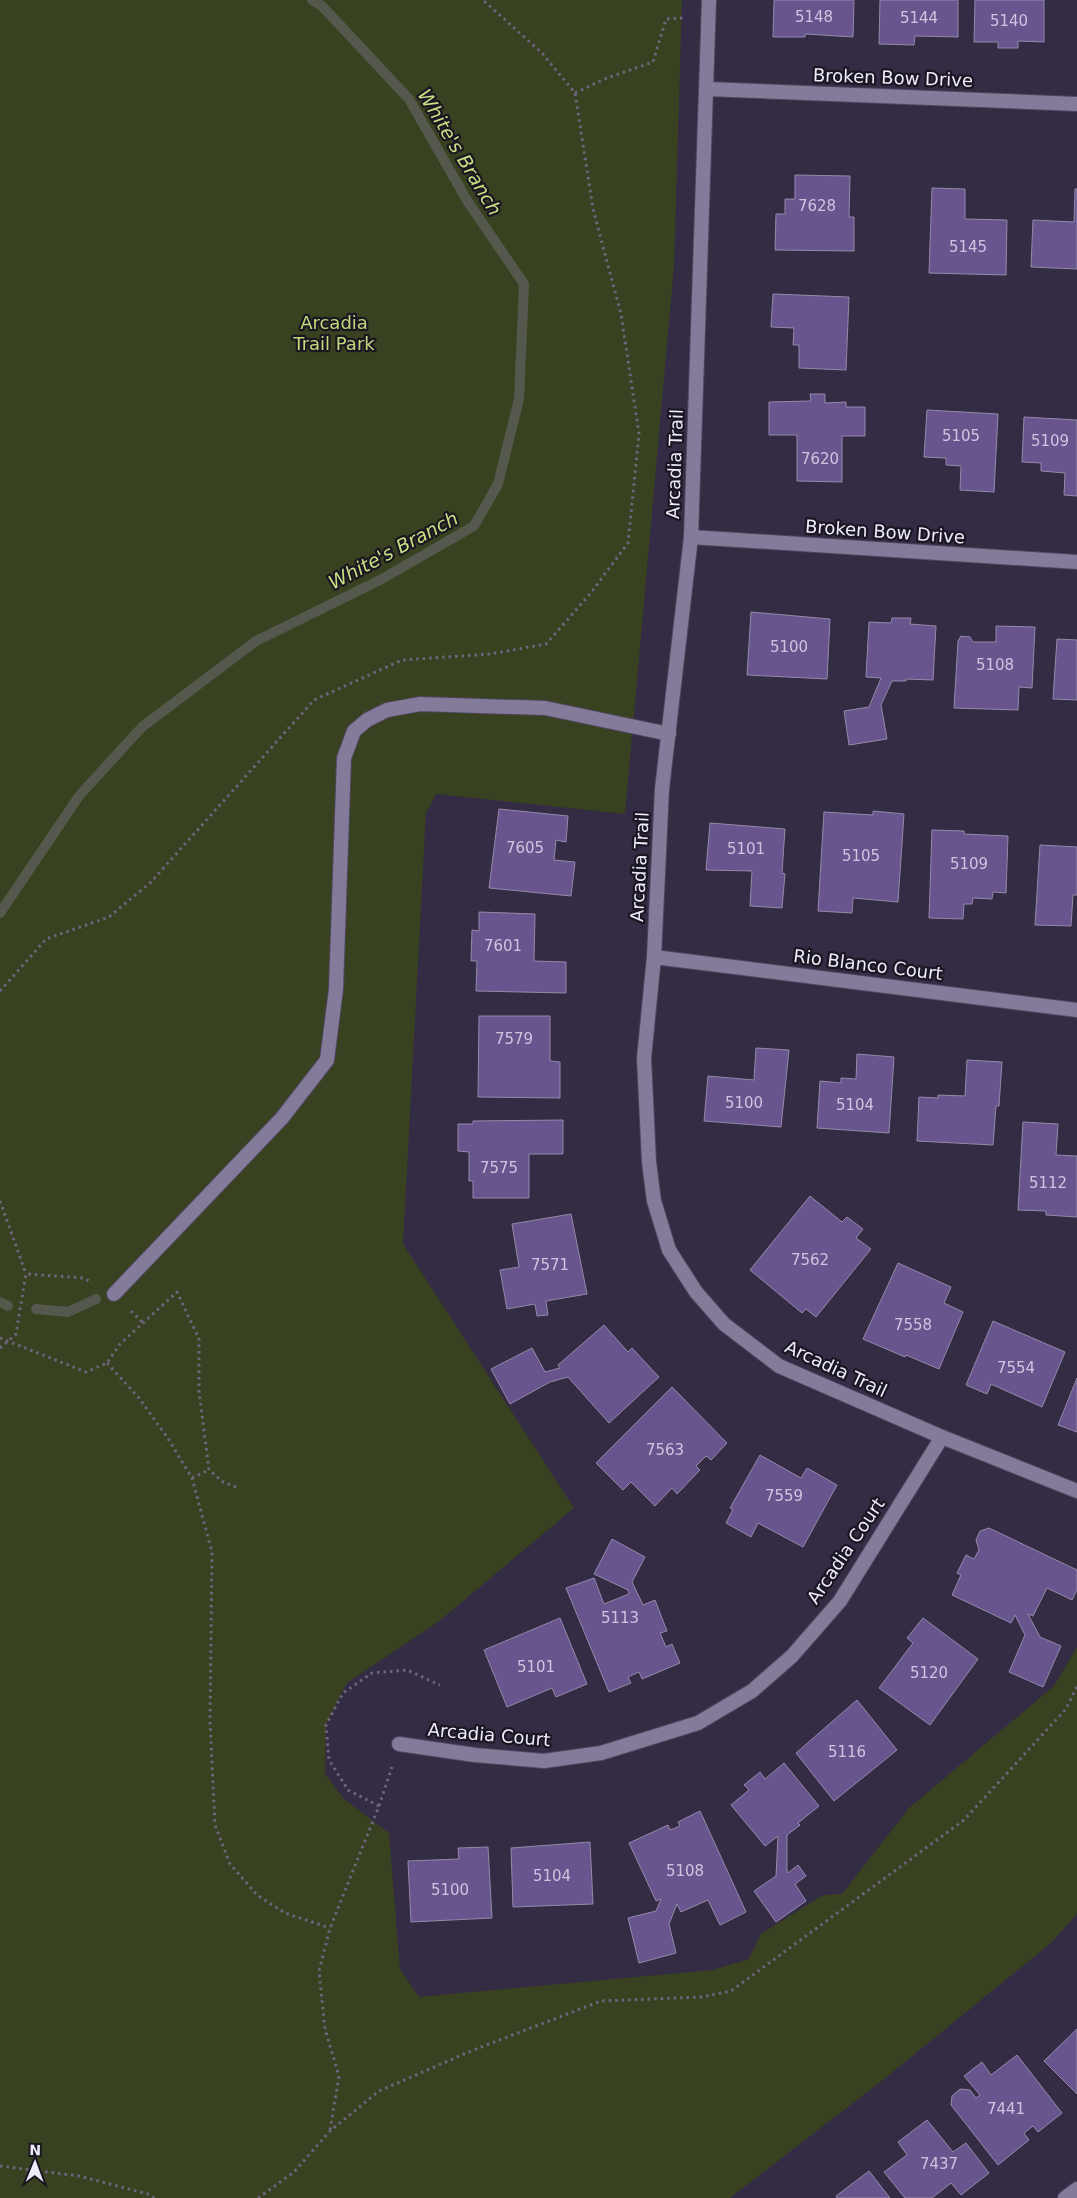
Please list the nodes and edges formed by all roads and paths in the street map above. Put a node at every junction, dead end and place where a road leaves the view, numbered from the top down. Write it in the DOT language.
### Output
graph roads {
  1 [pos="483,0"];
  2 [pos="709,0"];
  3 [pos="709,16"];
  4 [pos="707,89"];
  5 [pos="575,93"];
  6 [pos="1077,104"];
  7 [pos="691,537"];
  8 [pos="1077,562"];
  9 [pos="669,734"];
  10 [pos="654,957"];
  11 [pos="0,991"];
  12 [pos="1077,1010"];
  13 [pos="0,1201"];
  14 [pos="26,1274"];
  15 [pos="114,1294"];
  16 [pos="0,1338"];
  17 [pos="8,1341"];
  18 [pos="0,1348"];
  19 [pos="107,1363"];
  20 [pos="942,1437"];
  21 [pos="209,1470"];
  22 [pos="192,1478"];
  23 [pos="239,1488"];
  24 [pos="1077,1492"];
  25 [pos="440,1685"];
  26 [pos="1077,1686"];
  27 [pos="399,1744"];
  28 [pos="379,1806"];
  29 [pos="330,1928"];
  30 [pos="330,2131"];
  31 [pos="0,2166"];
  32 [pos="1077,2189"];
  33 [pos="155,2198"];
  34 [pos="258,2198"];
  35 [pos="1065,2198"];
  1 -- 5 [label="path"];
  2 -- 3 [label="street, Arcadia Trail"];
  3 -- 4 [label="street, Arcadia Trail"];
  3 -- 5 [label="path"];
  4 -- 6 [label="street, Broken Bow Drive"];
  4 -- 7 [label="street, Arcadia Trail"];
  5 -- 11 [label="path"];
  7 -- 8 [label="street, Broken Bow Drive"];
  7 -- 9 [label="street, Arcadia Trail"];
  9 -- 10 [label="street, Arcadia Trail"];
  9 -- 15 [label="street"];
  10 -- 12 [label="street, Rio Blanco Court"];
  10 -- 20 [label="street, Arcadia Trail"];
  13 -- 14 [label="path"];
  14 -- 15 [label="path"];
  14 -- 17 [label="path"];
  16 -- 17 [label="path"];
  17 -- 18 [label="path"];
  17 -- 19 [label="path"];
  19 -- 21 [label="path"];
  19 -- 22 [label="path"];
  20 -- 24 [label="street, Arcadia Trail"];
  20 -- 27 [label="street, Arcadia Court"];
  21 -- 22 [label="path"];
  21 -- 23 [label="path"];
  22 -- 29 [label="path"];
  25 -- 28 [label="path"];
  26 -- 30 [label="path"];
  27 -- 28 [label="path"];
  28 -- 29 [label="path"];
  29 -- 30 [label="path"];
  30 -- 34 [label="path"];
  31 -- 33 [label="path"];
  32 -- 35 [label="street"];
}
